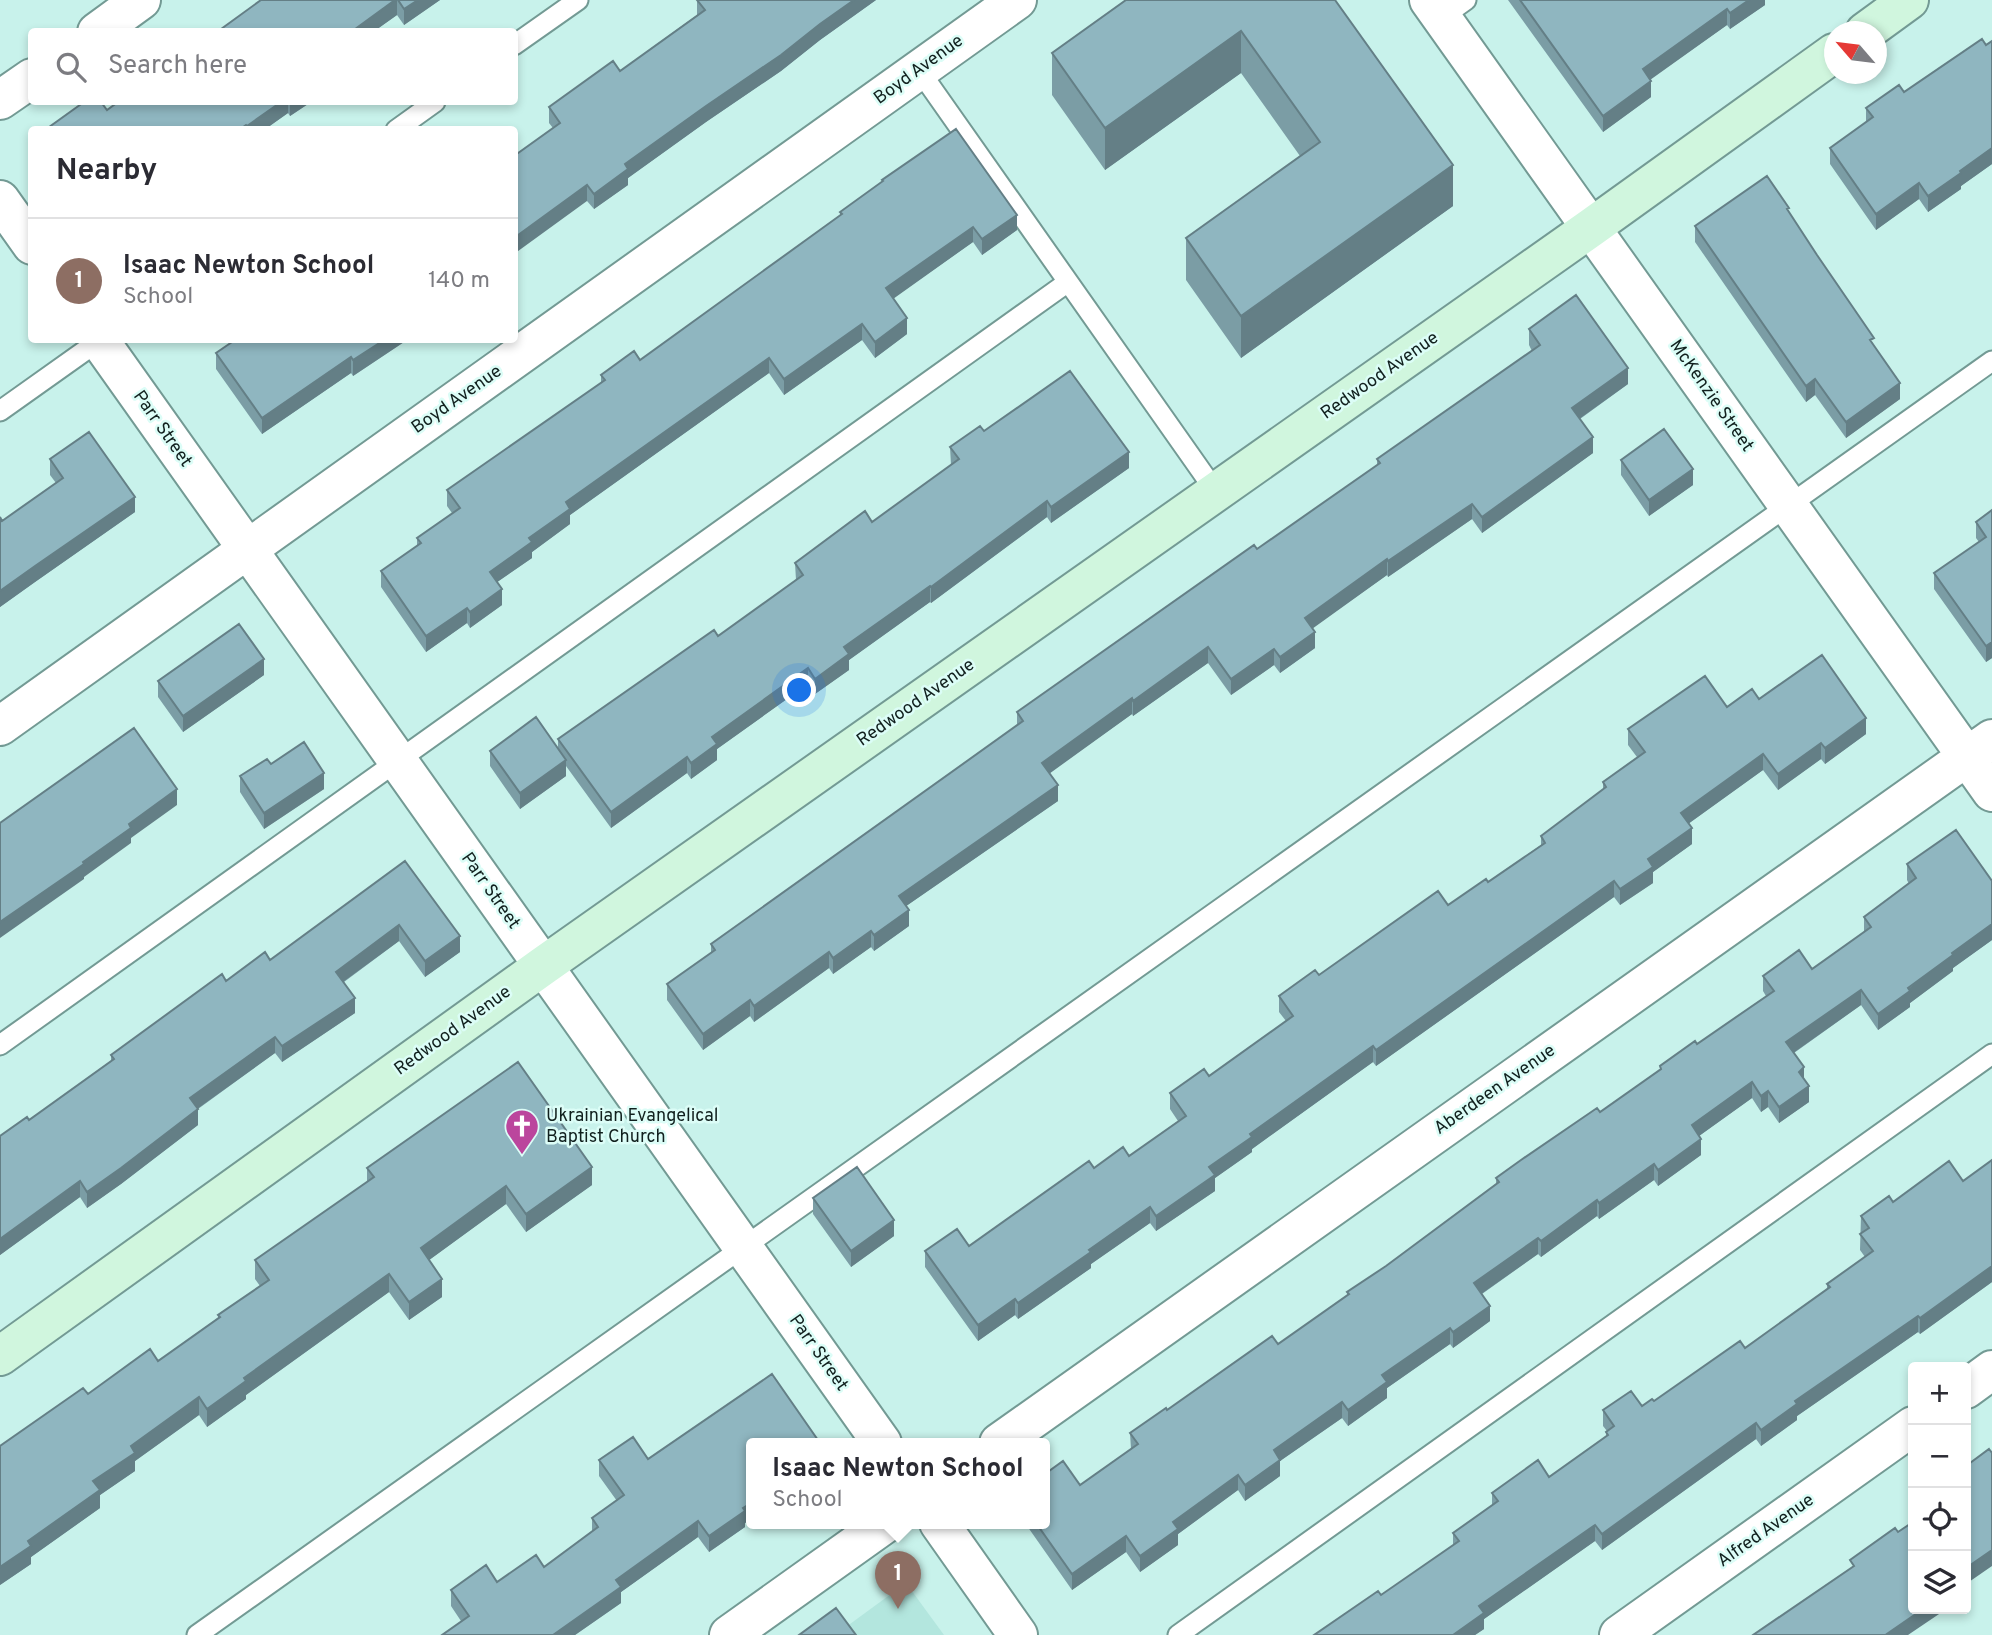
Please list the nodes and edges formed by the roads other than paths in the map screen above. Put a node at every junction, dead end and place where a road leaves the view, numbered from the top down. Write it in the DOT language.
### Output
graph roads {
  1 [pos="141,0"];
  2 [pos="578,0"];
  3 [pos="1017,0"];
  4 [pos="1909,0"];
  5 [pos="1445,6"];
  6 [pos="1880,21"];
  7 [pos="102,28"];
  8 [pos="518,42"];
  9 [pos="1824,61"];
  10 [pos="919,70"];
  11 [pos="28,81"];
  12 [pos="0,100"];
  13 [pos="431,105"];
  14 [pos="402,126"];
  15 [pos="0,201"];
  16 [pos="1592,227"];
  17 [pos="28,240"];
  18 [pos="1068,282"];
  19 [pos="95,343"];
  20 [pos="101,343"];
  21 [pos="1992,361"];
  22 [pos="0,411"];
  23 [pos="1216,492"];
  24 [pos="1788,506"];
  25 [pos="247,550"];
  26 [pos="0,726"];
  27 [pos="1979,747"];
  28 [pos="397,761"];
  29 [pos="1992,792"];
  30 [pos="544,966"];
  31 [pos="0,1045"];
  32 [pos="1992,1054"];
  33 [pos="743,1248"];
  34 [pos="0,1356"];
  35 [pos="1992,1370"];
  36 [pos="1971,1385"];
  37 [pos="1908,1430"];
  38 [pos="878,1438"];
  39 [pos="1006,1438"];
  40 [pos="878,1529"];
  41 [pos="943,1529"];
  42 [pos="197,1635"];
  43 [pos="729,1635"];
  44 [pos="1018,1635"];
  45 [pos="1178,1635"];
  46 [pos="1619,1635"];
  1 -- 7 [label="street"];
  2 -- 8 [label="lane"];
  3 -- 10 [label="street, Boyd Avenue"];
  4 -- 6 [label="street"];
  5 -- 16 [label="street, McKenzie Street"];
  9 -- 16 [label="street, Redwood Avenue"];
  10 -- 18 [label="lane"];
  10 -- 25 [label="street, Boyd Avenue"];
  11 -- 12 [label="street"];
  13 -- 14 [label="lane"];
  15 -- 17 [label="street"];
  16 -- 23 [label="street, Redwood Avenue"];
  16 -- 24 [label="street, McKenzie Street"];
  18 -- 23 [label="lane"];
  18 -- 28 [label="lane"];
  19 -- 22 [label="lane"];
  20 -- 25 [label="street, Parr Street"];
  21 -- 24 [label="lane"];
  23 -- 30 [label="street, Redwood Avenue"];
  24 -- 27 [label="street, McKenzie Street"];
  24 -- 33 [label="lane"];
  25 -- 26 [label="street, Boyd Avenue"];
  25 -- 28 [label="street, Parr Street"];
  27 -- 29 [label="street, McKenzie Street"];
  27 -- 39 [label="street, Aberdeen Avenue"];
  28 -- 30 [label="street, Parr Street"];
  28 -- 31 [label="lane"];
  30 -- 33 [label="street, Parr Street"];
  30 -- 34 [label="street, Redwood Avenue"];
  32 -- 45 [label="lane"];
  33 -- 38 [label="street, Parr Street"];
  33 -- 42 [label="lane"];
  35 -- 36 [label="street"];
  37 -- 46 [label="street, Alfred Avenue"];
  40 -- 43 [label="street"];
  41 -- 44 [label="street"];
}
